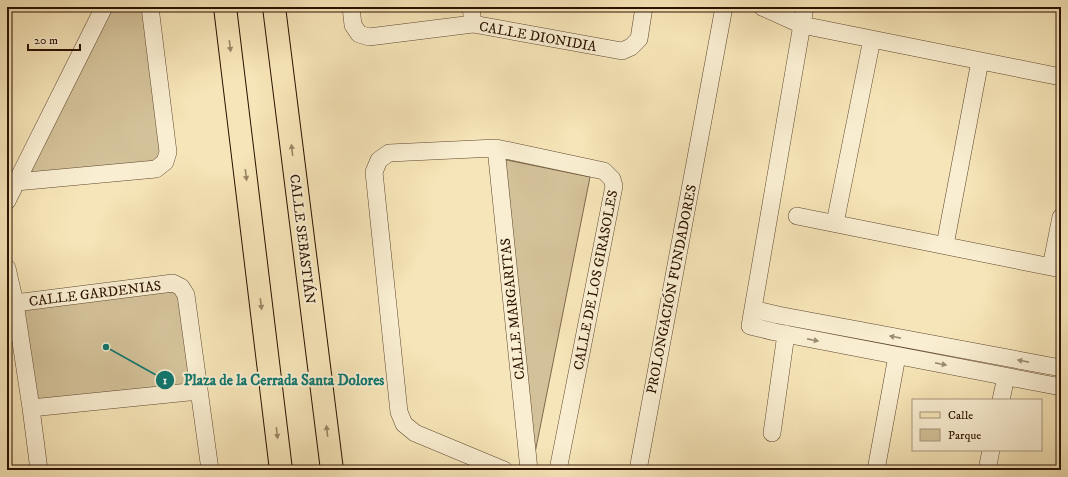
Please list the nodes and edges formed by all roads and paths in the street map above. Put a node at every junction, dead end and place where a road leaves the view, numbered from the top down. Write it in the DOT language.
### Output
graph roads {
  1 [pos="104,7"];
  2 [pos="150,7"];
  3 [pos="225,7"];
  4 [pos="274,7"];
  5 [pos="351,7"];
  6 [pos="471,7"];
  7 [pos="644,7"];
  8 [pos="724,7"];
  9 [pos="762,7"];
  10 [pos="805,7"];
  11 [pos="473,24"];
  12 [pos="802,25"];
  13 [pos="872,39"];
  14 [pos="980,60"];
  15 [pos="1061,77"];
  16 [pos="496,148"];
  17 [pos="16,182"];
  18 [pos="7,201"];
  19 [pos="797,216"];
  20 [pos="1061,217"];
  21 [pos="835,223"];
  22 [pos="946,245"];
  23 [pos="7,268"];
  24 [pos="1056,268"];
  25 [pos="15,303"];
  26 [pos="753,309"];
  27 [pos="786,334"];
  28 [pos="897,356"];
  29 [pos="1061,368"];
  30 [pos="1006,377"];
  31 [pos="1061,387"];
  32 [pos="199,390"];
  33 [pos="1002,399"];
  34 [pos="31,408"];
  35 [pos="772,433"];
  36 [pos="991,451"];
  37 [pos="39,470"];
  38 [pos="210,470"];
  39 [pos="281,470"];
  40 [pos="332,470"];
  41 [pos="504,470"];
  42 [pos="529,470"];
  43 [pos="558,470"];
  44 [pos="638,470"];
  45 [pos="876,470"];
  46 [pos="986,470"];
  1 -- 17 [label="street"];
  2 -- 17 [label="street"];
  3 -- 39 [label="main road, one-way"];
  40 -- 4 [label="main road, CALLE SEBASTIÁN, one-way"];
  5 -- 11 [label="street, CALLE DIONIDIA"];
  6 -- 11 [label="street"];
  7 -- 11 [label="street, CALLE DIONIDIA"];
  8 -- 44 [label="street, PROLONGACIÓN FUNDADORES"];
  9 -- 12 [label="street"];
  10 -- 12 [label="street"];
  12 -- 13 [label="street"];
  12 -- 26 [label="street"];
  13 -- 14 [label="street"];
  13 -- 21 [label="street"];
  14 -- 15 [label="street"];
  14 -- 22 [label="street"];
  16 -- 41 [label="street, CALLE DE LOS GIRASOLES"];
  16 -- 42 [label="street, CALLE MARGARITAS"];
  16 -- 43 [label="street, CALLE DE LOS GIRASOLES"];
  17 -- 18 [label="street"];
  19 -- 21 [label="street"];
  20 -- 24 [label="street"];
  21 -- 22 [label="street"];
  22 -- 24 [label="street"];
  23 -- 25 [label="street, CALLE GARDENIAS"];
  25 -- 32 [label="street, CALLE GARDENIAS"];
  25 -- 34 [label="street, CALLE GARDENIAS"];
  26 -- 27 [label="street"];
  29 -- 26 [label="street, one-way"];
  27 -- 28 [label="street, one-way"];
  27 -- 35 [label="street"];
  28 -- 30 [label="street, one-way"];
  28 -- 45 [label="street"];
  30 -- 31 [label="street"];
  30 -- 33 [label="street"];
  32 -- 34 [label="street"];
  32 -- 38 [label="street, CALLE GARDENIAS"];
  34 -- 37 [label="street, CALLE GARDENIAS"];
  36 -- 46 [label="street"];
}
